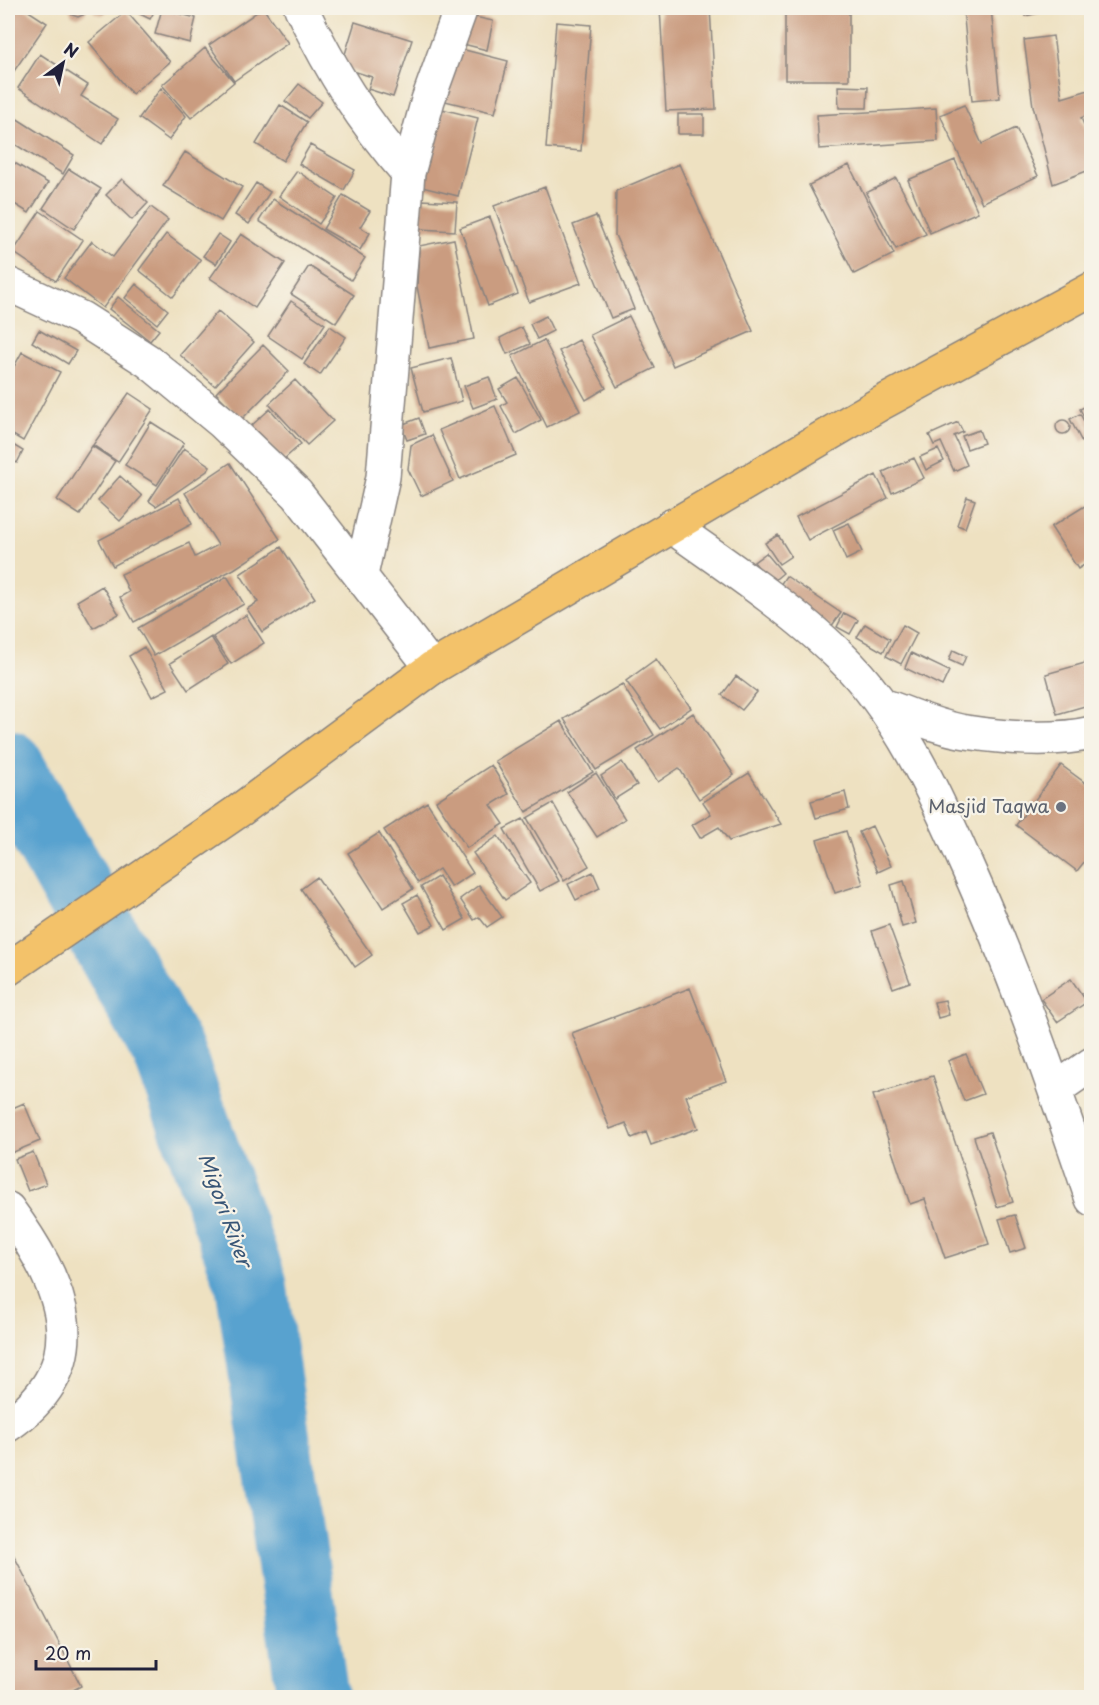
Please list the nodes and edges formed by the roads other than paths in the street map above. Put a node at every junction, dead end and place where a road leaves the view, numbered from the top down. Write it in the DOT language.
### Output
graph roads {
  1 [pos="301,8"];
  2 [pos="461,8"];
  3 [pos="408,173"];
  4 [pos="8,284"];
  5 [pos="1092,289"];
  6 [pos="671,526"];
  7 [pos="361,576"];
  8 [pos="432,668"];
  9 [pos="882,705"];
  10 [pos="1092,733"];
  11 [pos="8,969"];
  12 [pos="1092,1064"];
  13 [pos="1056,1089"];
  14 [pos="1092,1199"];
  15 [pos="8,1209"];
  16 [pos="8,1425"];
  1 -- 3 [label="street"];
  2 -- 3 [label="street"];
  3 -- 7 [label="street"];
  4 -- 7 [label="street"];
  5 -- 6 [label="highway"];
  6 -- 8 [label="highway"];
  6 -- 9 [label="street"];
  7 -- 8 [label="street"];
  8 -- 11 [label="highway"];
  9 -- 10 [label="street"];
  9 -- 13 [label="street"];
  12 -- 13 [label="street"];
  13 -- 14 [label="street"];
  15 -- 16 [label="street"];
}
